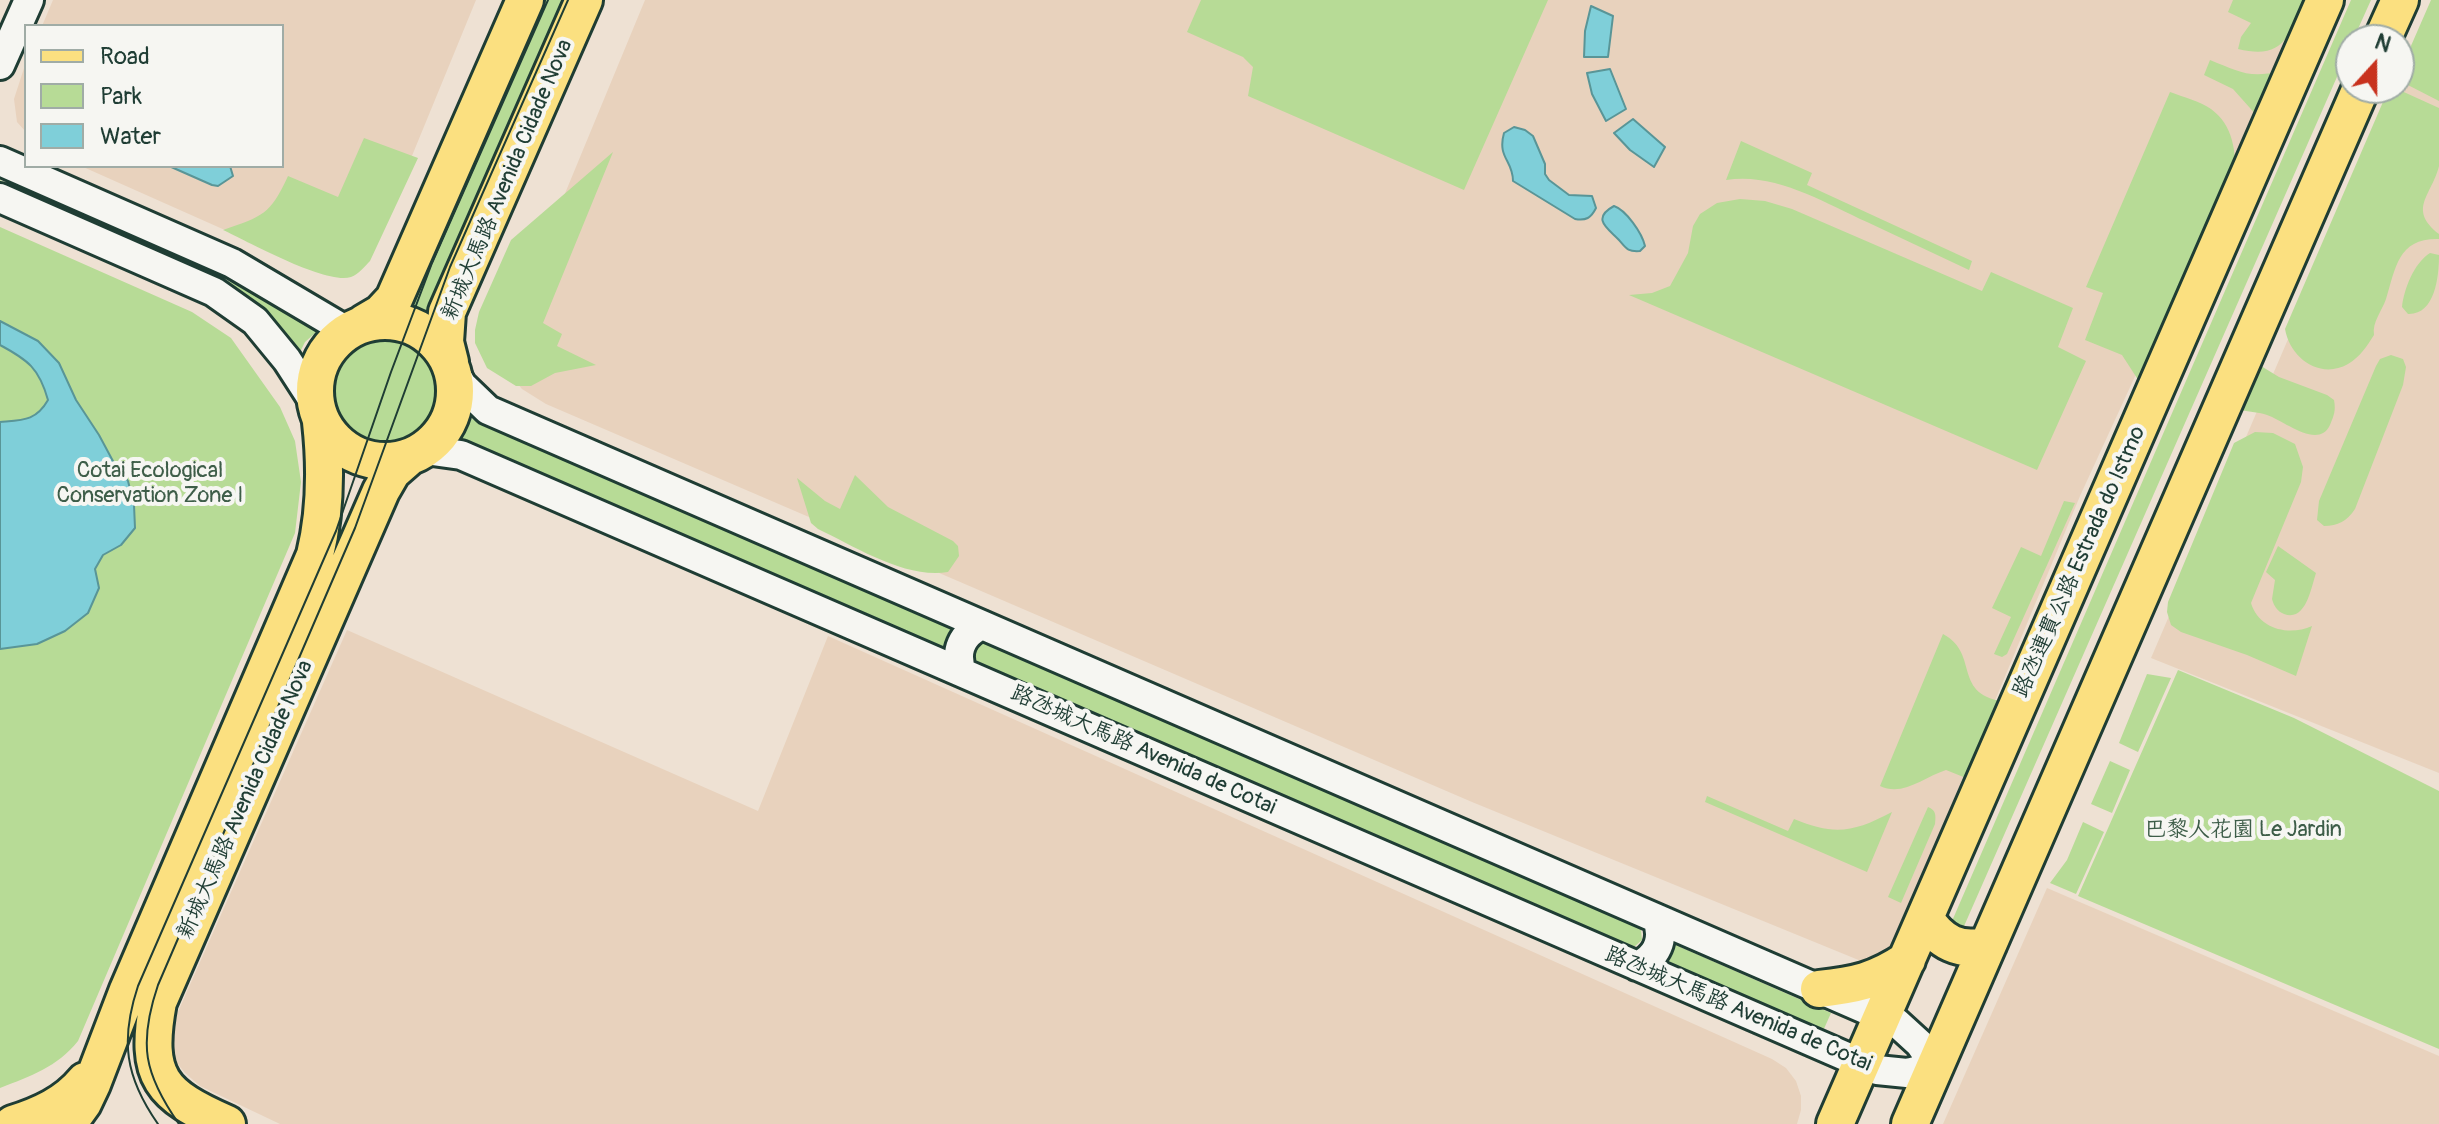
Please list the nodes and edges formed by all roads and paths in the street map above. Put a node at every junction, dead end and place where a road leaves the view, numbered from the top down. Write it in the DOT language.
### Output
graph roads {
  1 [pos="29,0"];
  2 [pos="525,0"];
  3 [pos="584,0"];
  4 [pos="2325,0"];
  5 [pos="2400,0"];
  6 [pos="2389,24"];
  7 [pos="0,65"];
  8 [pos="2354,104"];
  9 [pos="0,145"];
  10 [pos="0,161"];
  11 [pos="24,168"];
  12 [pos="24,168"];
  13 [pos="38,177"];
  14 [pos="0,182"];
  15 [pos="0,198"];
  16 [pos="102,243"];
  17 [pos="356,327"];
  18 [pos="452,366"];
  19 [pos="319,413"];
  20 [pos="416,454"];
  21 [pos="982,625"];
  22 [pos="962,672"];
  23 [pos="1925,918"];
  24 [pos="1657,919"];
  25 [pos="1988,945"];
  26 [pos="1907,960"];
  27 [pos="1637,966"];
  28 [pos="1819,989"];
  29 [pos="1882,1016"];
  30 [pos="109,1037"];
  31 [pos="1862,1064"];
  32 [pos="1935,1066"];
  33 [pos="13,1124"];
  34 [pos="68,1124"];
  35 [pos="227,1124"];
  36 [pos="1835,1124"];
  37 [pos="1910,1124"];
  1 -- 7 [label="street"];
  2 -- 17 [label="main road"];
  3 -- 18 [label="main road, 新城大馬路 Avenida Cidade Nova"];
  4 -- 23 [label="main road, 路氹連貫公路 Estrada do Istmo"];
  5 -- 6 [label="main road"];
  8 -- 25 [label="main road"];
  9 -- 11 [label="street"];
  10 -- 13 [label="street"];
  12 -- 13 [label="street"];
  13 -- 17 [label="street"];
  14 -- 16 [label="street"];
  15 -- 16 [label="street"];
  16 -- 19 [label="street"];
  17 -- 18 [label="main road"];
  17 -- 19 [label="main road"];
  18 -- 20 [label="main road"];
  18 -- 21 [label="street"];
  19 -- 20 [label="main road"];
  19 -- 30 [label="main road, 新城大馬路 Avenida Cidade Nova"];
  20 -- 22 [label="street, 路氹城大馬路 Avenida de Cotai"];
  20 -- 35 [label="main road, 新城大馬路 Avenida Cidade Nova"];
  21 -- 22 [label="street"];
  21 -- 24 [label="street"];
  22 -- 27 [label="street, 路氹城大馬路 Avenida de Cotai"];
  23 -- 25 [label="main road"];
  23 -- 26 [label="main road, 路氹連貫公路 Estrada do Istmo"];
  24 -- 27 [label="street"];
  24 -- 28 [label="street"];
  25 -- 32 [label="main road"];
  26 -- 28 [label="main road"];
  26 -- 29 [label="main road, 路氹連貫公路 Estrada do Istmo"];
  27 -- 31 [label="street, 路氹城大馬路 Avenida de Cotai"];
  28 -- 29 [label="street"];
  29 -- 31 [label="main road, 路氹連貫公路 Estrada do Istmo"];
  29 -- 32 [label="street"];
  30 -- 33 [label="main road"];
  30 -- 34 [label="main road, 新城大馬路 Avenida Cidade Nova"];
  31 -- 32 [label="street, 路氹城大馬路 Avenida de Cotai"];
  31 -- 36 [label="main road, 路氹連貫公路 Estrada do Istmo"];
  32 -- 37 [label="main road"];
}
